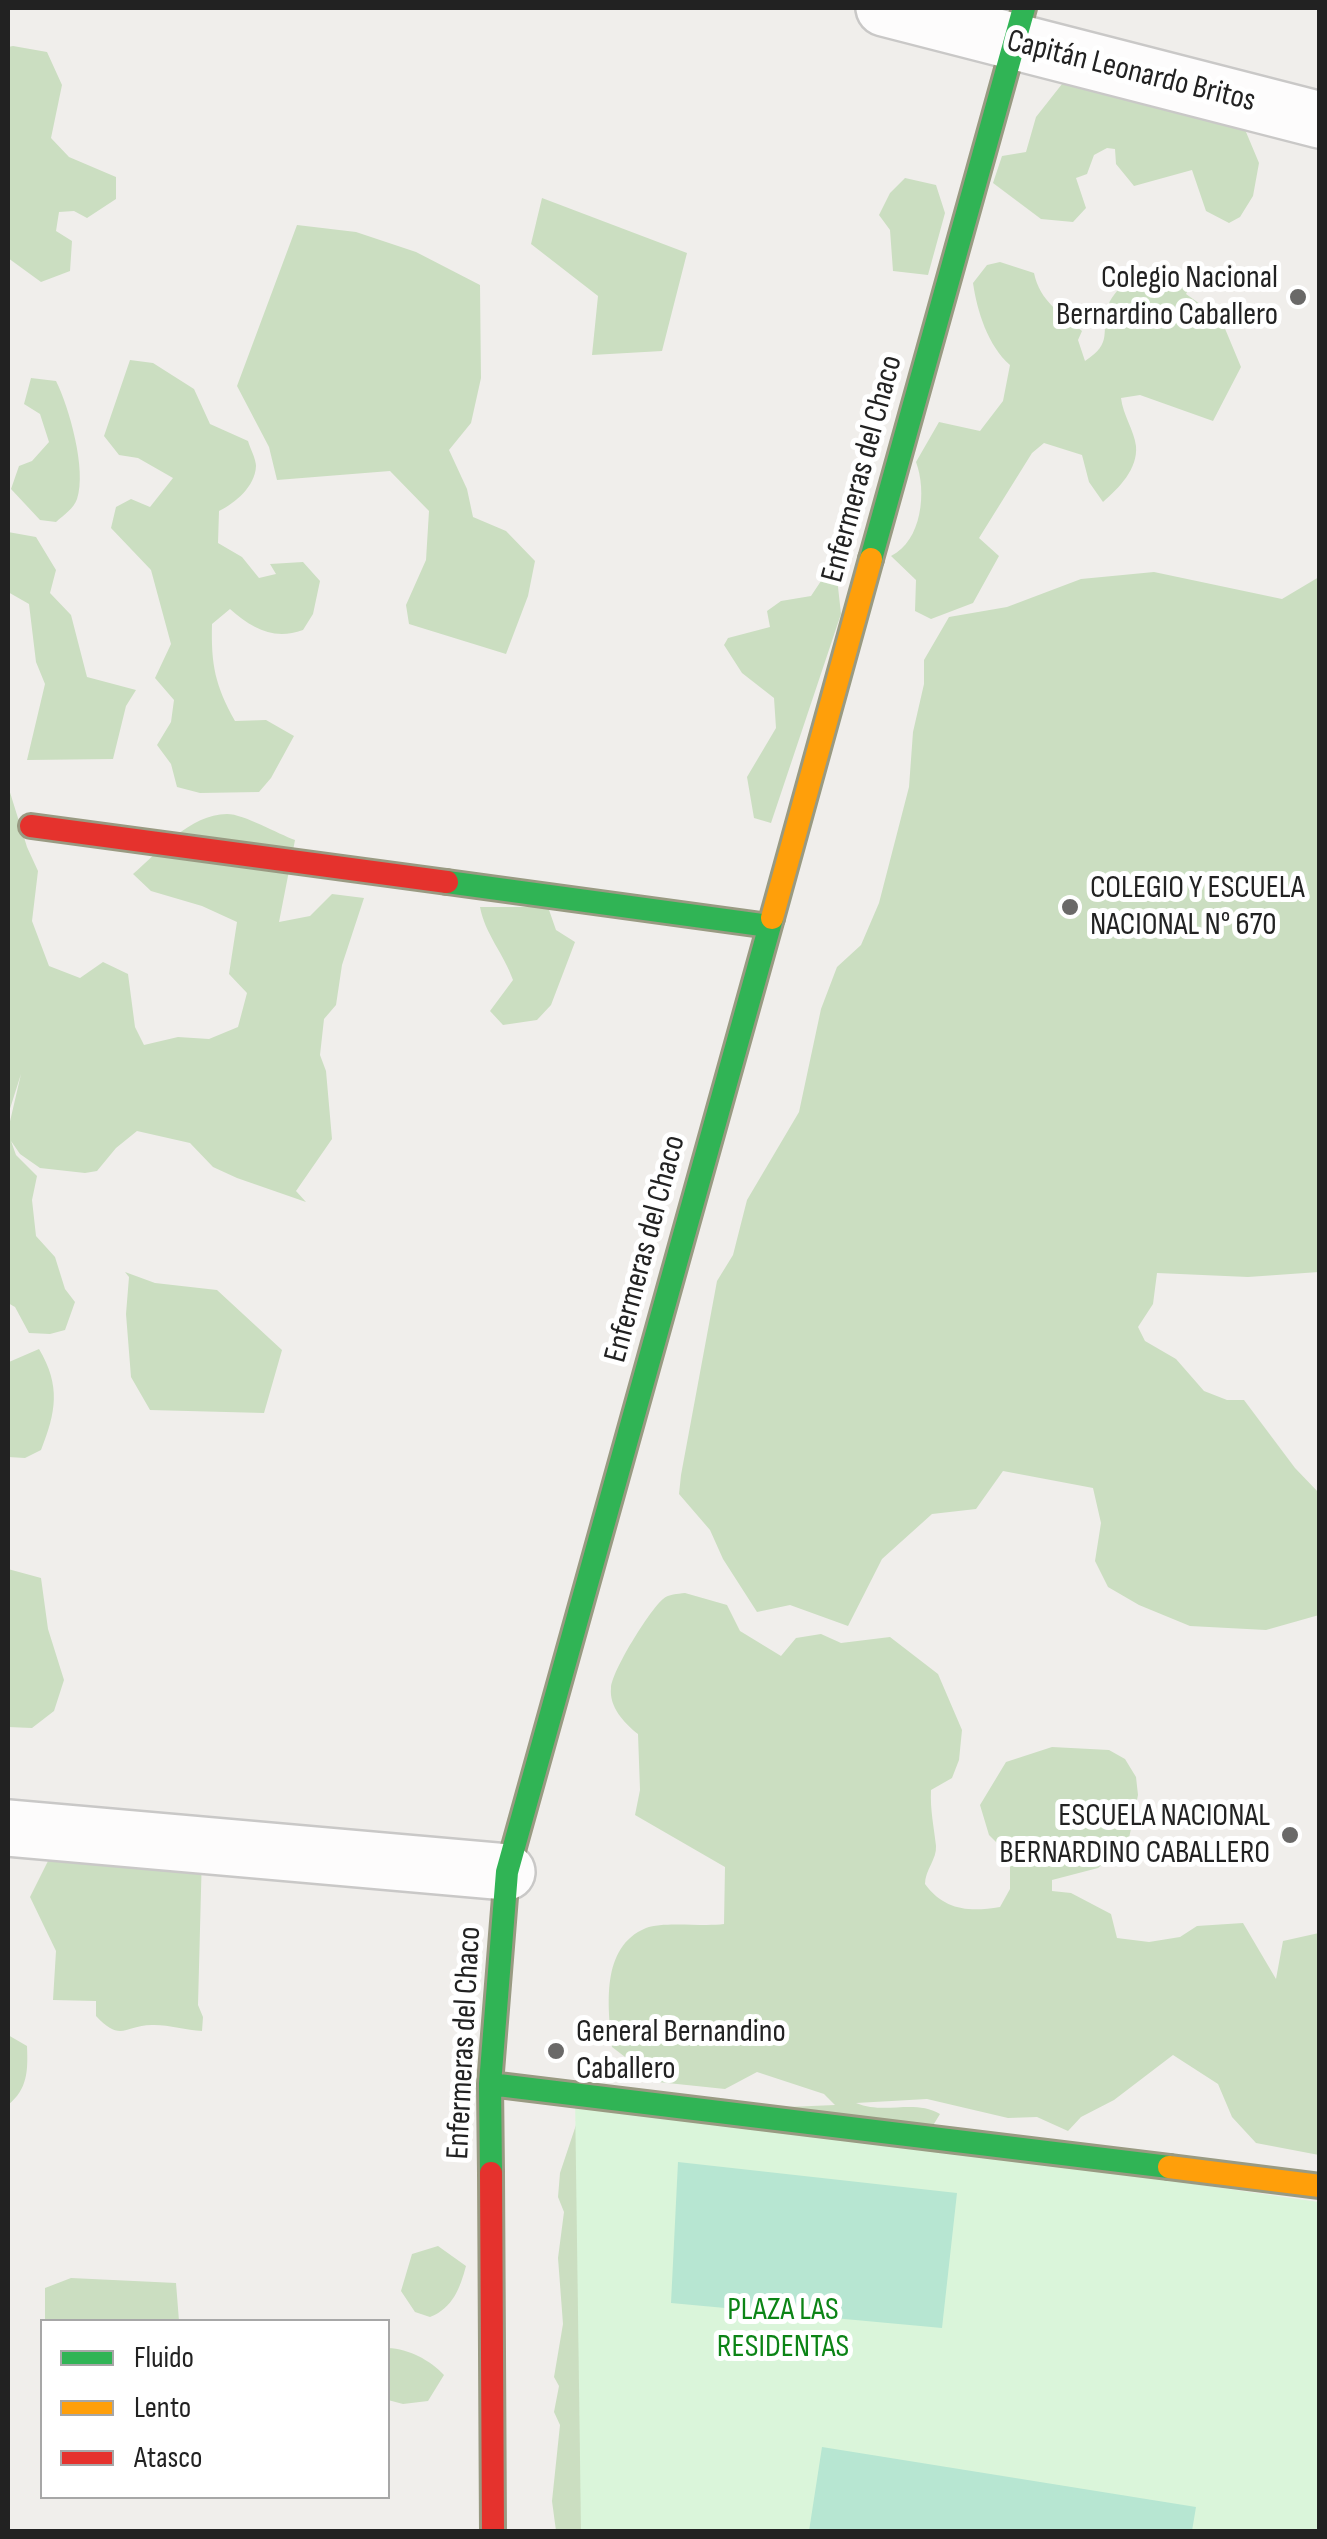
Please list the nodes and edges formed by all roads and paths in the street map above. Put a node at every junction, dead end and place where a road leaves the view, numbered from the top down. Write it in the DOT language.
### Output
graph roads {
  1 [pos="884,8"];
  2 [pos="1019,25"];
  3 [pos="1320,120"];
  4 [pos="31,826"];
  5 [pos="770,926"];
  6 [pos="8,1828"];
  7 [pos="507,1872"];
  8 [pos="490,2084"];
  9 [pos="1320,2186"];
  10 [pos="493,2532"];
  1 -- 2 [label="street, Capitán Leonardo Britos"];
  2 -- 3 [label="street, Capitán Leonardo Britos"];
  2 -- 5 [label="main road, Enfermeras del Chaco"];
  4 -- 5 [label="main road"];
  5 -- 7 [label="main road, Enfermeras del Chaco"];
  6 -- 7 [label="street"];
  7 -- 8 [label="main road, Enfermeras del Chaco"];
  8 -- 9 [label="main road"];
  8 -- 10 [label="main road, Enfermeras del Chaco"];
}
